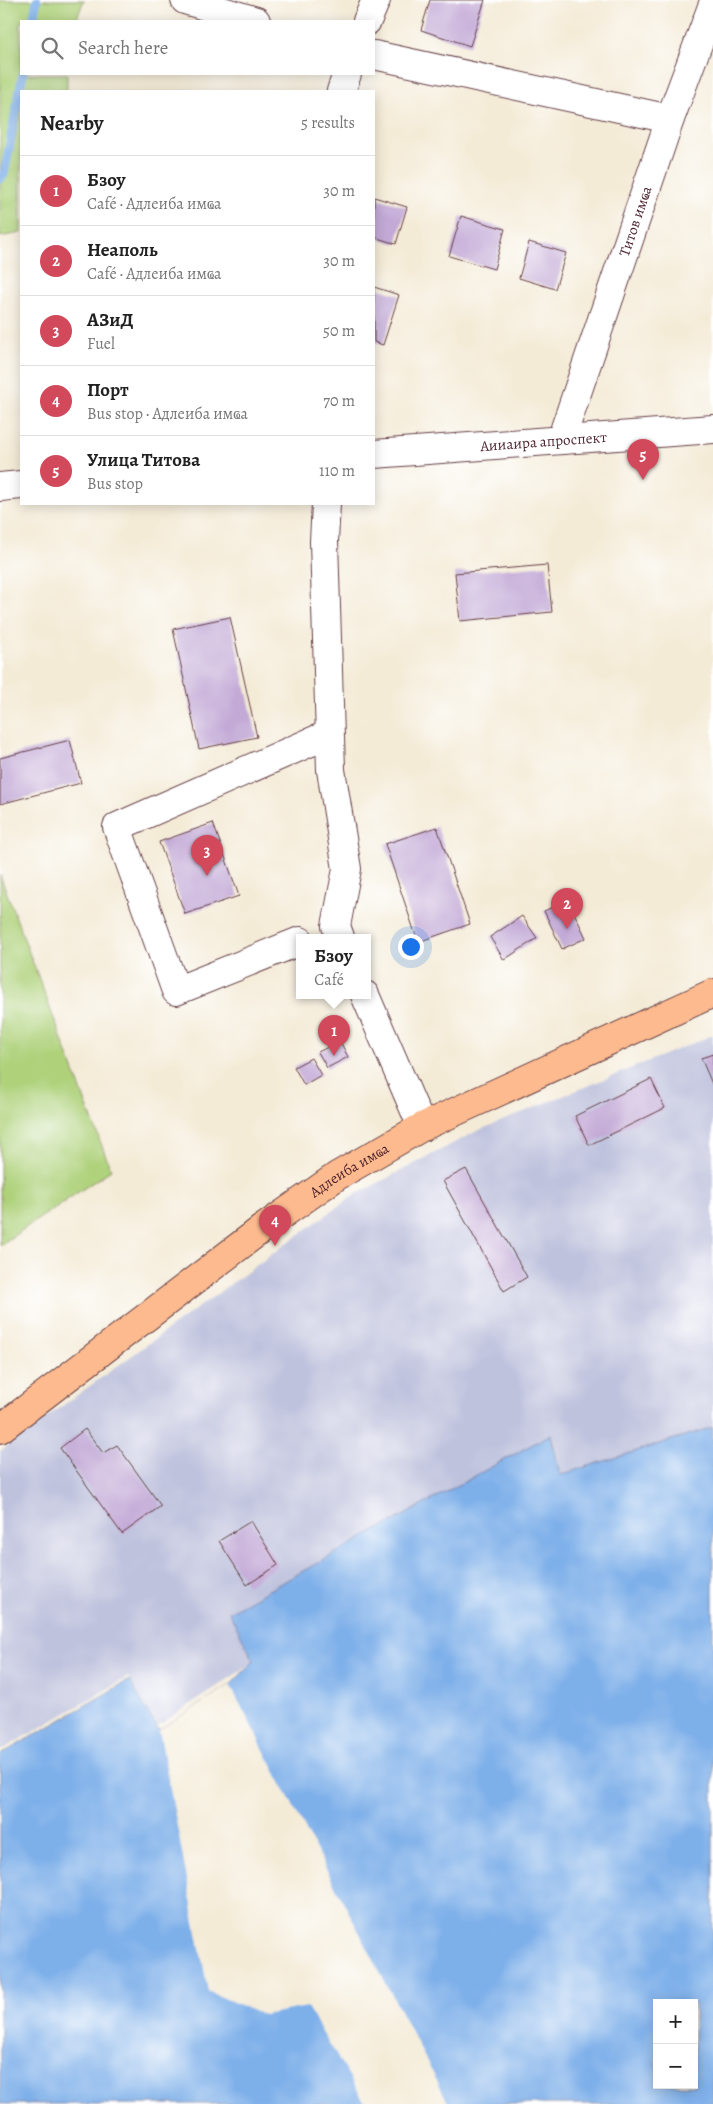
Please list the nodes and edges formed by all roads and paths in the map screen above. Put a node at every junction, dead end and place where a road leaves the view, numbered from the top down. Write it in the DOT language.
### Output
graph roads {
  1 [pos="185,0"];
  2 [pos="376,0"];
  3 [pos="713,4"];
  4 [pos="253,20"];
  5 [pos="367,20"];
  6 [pos="375,55"];
  7 [pos="347,75"];
  8 [pos="341,90"];
  9 [pos="670,119"];
  10 [pos="713,429"];
  11 [pos="561,440"];
  12 [pos="375,454"];
  13 [pos="20,485"];
  14 [pos="0,487"];
  15 [pos="326,505"];
  16 [pos="330,734"];
  17 [pos="338,932"];
  18 [pos="296,943"];
  19 [pos="713,993"];
  20 [pos="367,999"];
  21 [pos="422,1127"];
  22 [pos="0,1429"];
  1 -- 4 [label="street"];
  2 -- 5 [label="street"];
  3 -- 9 [label="street, Титов имҩа"];
  6 -- 9 [label="street"];
  7 -- 8 [label="street"];
  9 -- 11 [label="street, Титов имҩа"];
  10 -- 11 [label="street, Аииаира апроспект"];
  11 -- 12 [label="street, Аииаира апроспект"];
  13 -- 14 [label="street"];
  15 -- 16 [label="street"];
  16 -- 17 [label="street"];
  16 -- 18 [label="street"];
  19 -- 21 [label="main road, Адлеиба имҩа"];
  20 -- 21 [label="street"];
  21 -- 22 [label="main road, Адлеиба имҩа"];
}
